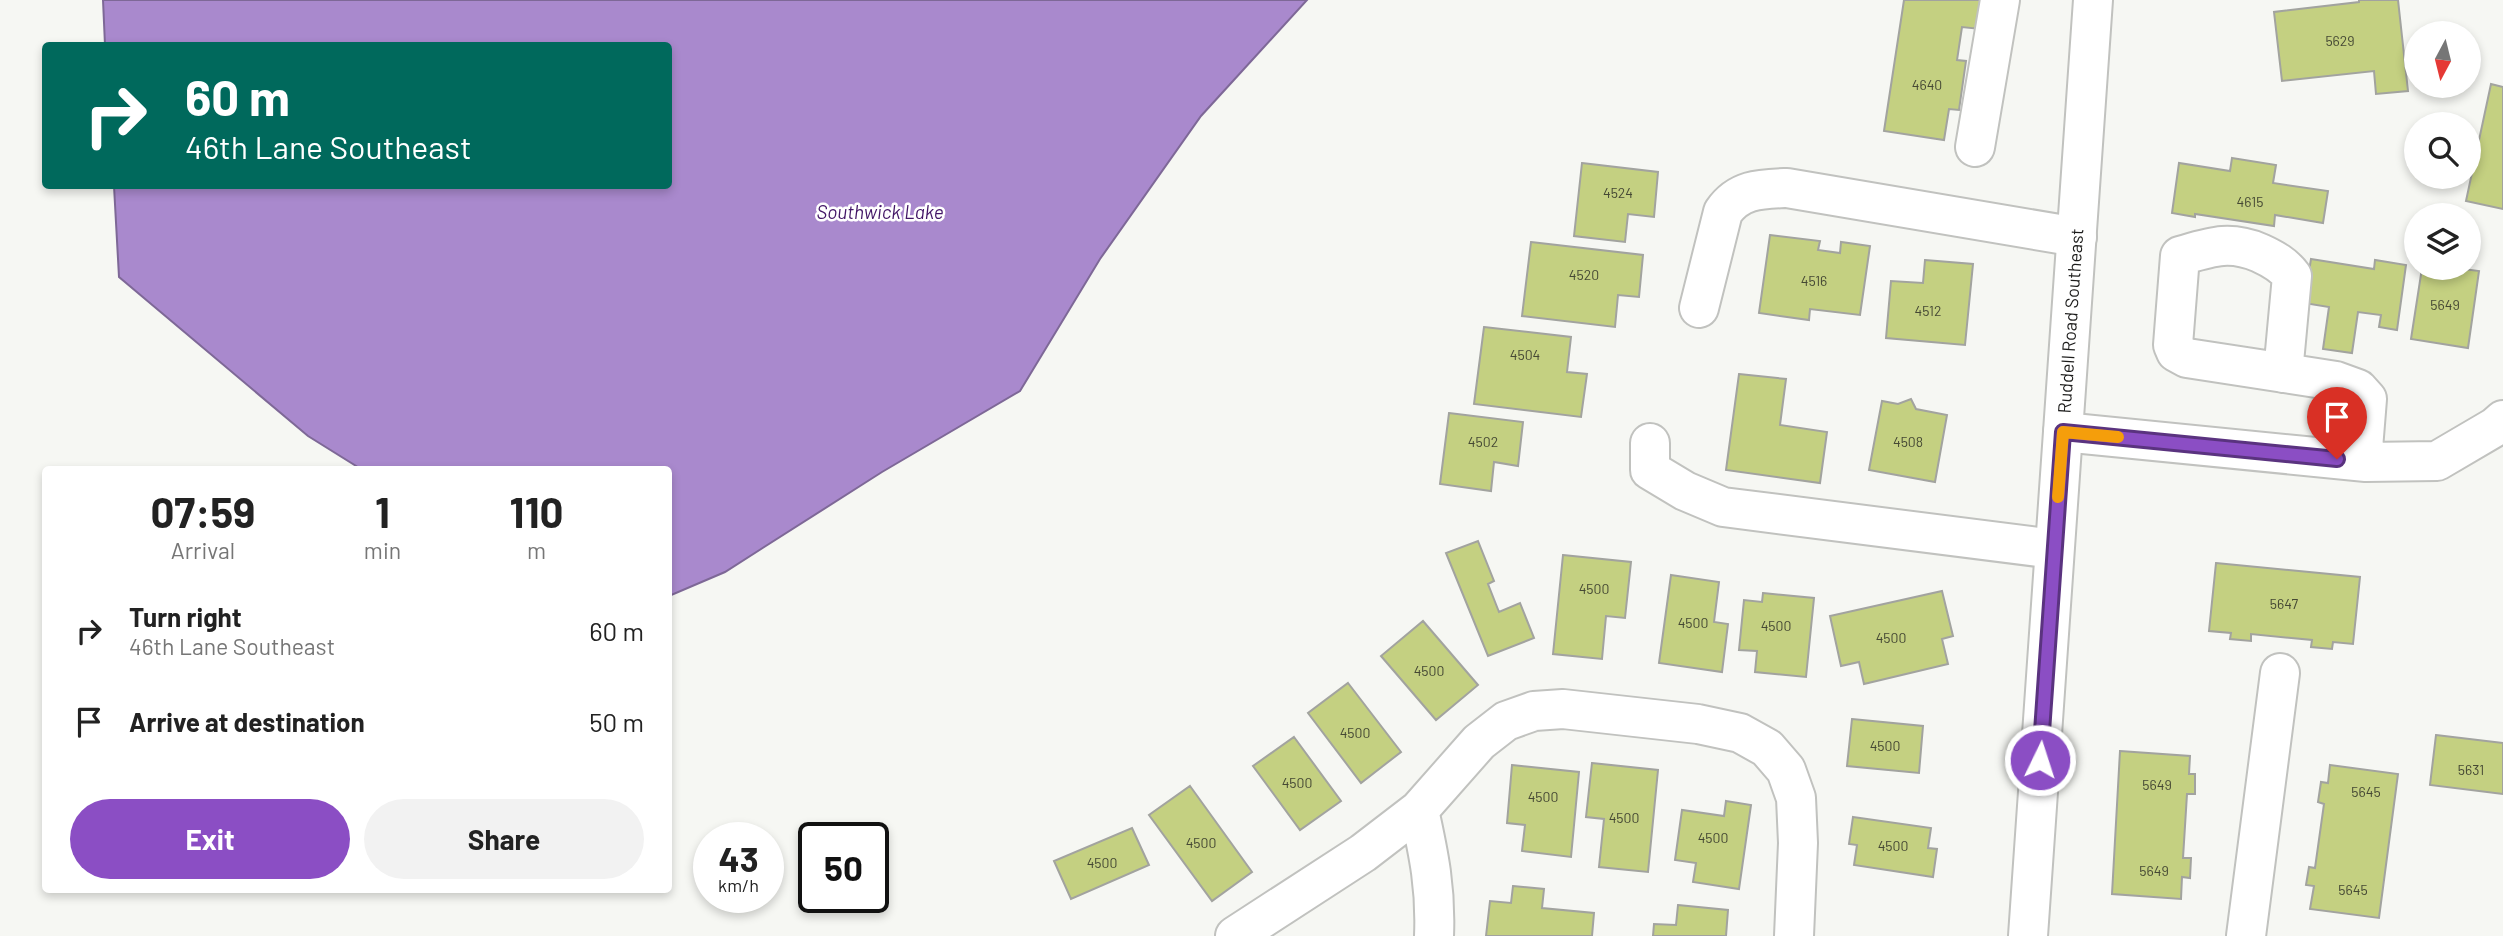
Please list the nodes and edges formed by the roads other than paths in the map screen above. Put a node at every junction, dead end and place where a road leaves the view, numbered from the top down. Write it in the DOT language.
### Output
graph roads {
  1 [pos="2000,0"];
  2 [pos="2093,0"];
  3 [pos="1975,147"];
  4 [pos="2077,237"];
  5 [pos="1699,308"];
  6 [pos="2283,373"];
  7 [pos="2503,420"];
  8 [pos="2063,432"];
  9 [pos="1650,443"];
  10 [pos="2362,461"];
  11 [pos="2054,549"];
  12 [pos="2280,673"];
  13 [pos="1419,810"];
  14 [pos="1235,936"];
  15 [pos="1434,936"];
  16 [pos="1794,936"];
  17 [pos="2028,936"];
  18 [pos="2246,936"];
  1 -- 3 [label="street"];
  2 -- 4 [label="street, Ruddell Road Southeast"];
  4 -- 5 [label="street"];
  4 -- 8 [label="street, Ruddell Road Southeast"];
  6 -- 10 [label="street"];
  7 -- 10 [label="street"];
  8 -- 10 [label="street"];
  8 -- 11 [label="street, Ruddell Road Southeast"];
  9 -- 11 [label="street"];
  11 -- 17 [label="street, Ruddell Road Southeast"];
  12 -- 18 [label="street"];
  13 -- 14 [label="street"];
  13 -- 15 [label="street"];
  13 -- 16 [label="street"];
}
